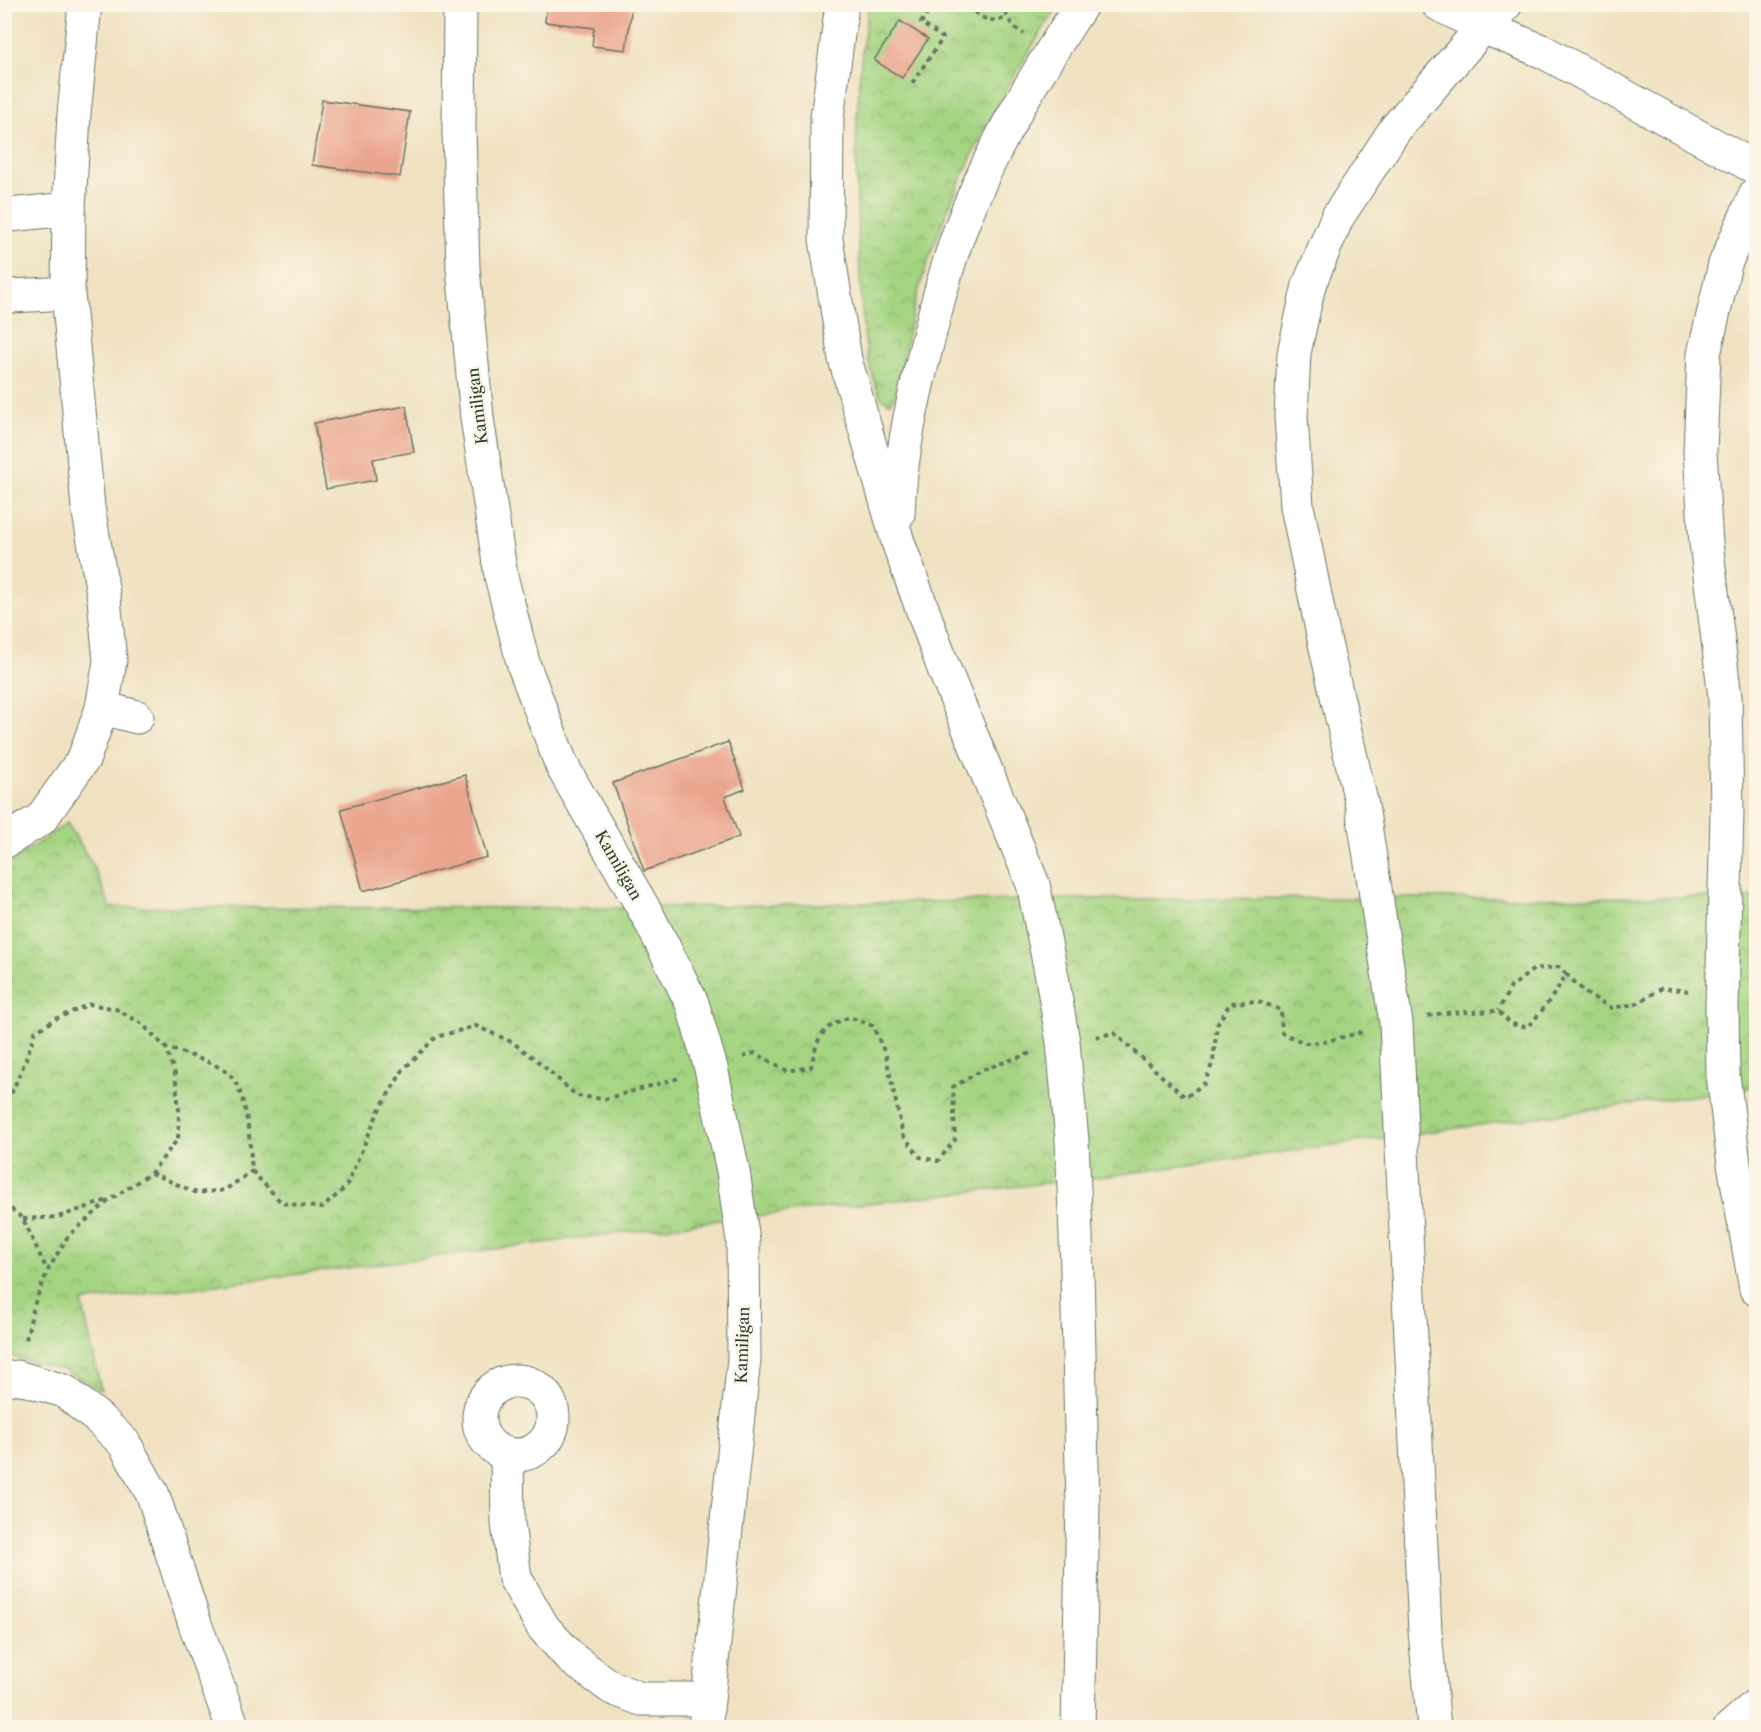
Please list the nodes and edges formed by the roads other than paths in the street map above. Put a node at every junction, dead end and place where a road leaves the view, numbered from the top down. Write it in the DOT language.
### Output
graph roads {
  1 [pos="85,4"];
  2 [pos="460,4"];
  3 [pos="842,4"];
  4 [pos="1082,4"];
  5 [pos="1438,4"];
  6 [pos="1506,4"];
  7 [pos="1483,27"];
  8 [pos="1756,168"];
  9 [pos="1756,193"];
  10 [pos="69,208"];
  11 [pos="4,217"];
  12 [pos="68,293"];
  13 [pos="4,295"];
  14 [pos="898,542"];
  15 [pos="102,708"];
  16 [pos="137,717"];
  17 [pos="4,842"];
  18 [pos="1756,1289"];
  19 [pos="11,1379"];
  20 [pos="507,1455"];
  21 [pos="1756,1705"];
  22 [pos="707,1713"];
  23 [pos="233,1728"];
  24 [pos="1078,1728"];
  25 [pos="1434,1728"];
  26 [pos="1730,1728"];
  1 -- 10 [label="street"];
  2 -- 22 [label="street, Kamiligan"];
  3 -- 14 [label="street"];
  4 -- 14 [label="street"];
  5 -- 7 [label="street"];
  6 -- 7 [label="street"];
  7 -- 8 [label="street"];
  7 -- 25 [label="street"];
  9 -- 18 [label="street"];
  10 -- 11 [label="street"];
  10 -- 12 [label="street"];
  12 -- 13 [label="street"];
  12 -- 15 [label="street"];
  14 -- 24 [label="street"];
  15 -- 16 [label="street"];
  15 -- 17 [label="street"];
  19 -- 23 [label="street"];
  20 -- 22 [label="street"];
  21 -- 26 [label="street"];
}
